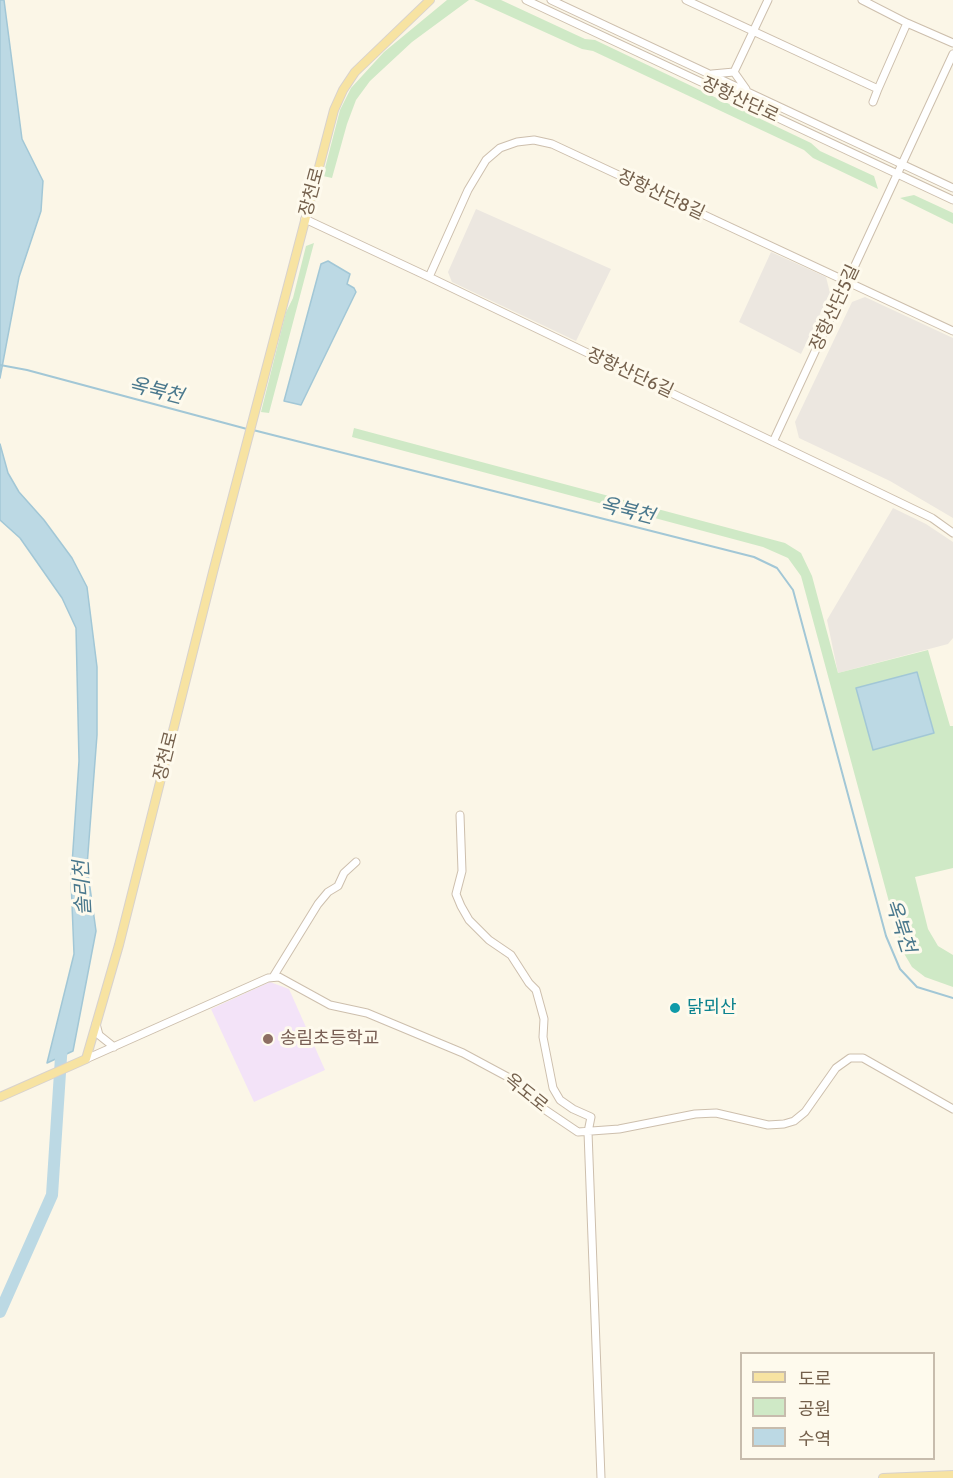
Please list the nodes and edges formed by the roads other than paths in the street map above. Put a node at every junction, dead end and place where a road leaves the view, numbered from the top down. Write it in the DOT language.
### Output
graph roads {
  1 [pos="430,0"];
  2 [pos="526,0"];
  3 [pos="551,0"];
  4 [pos="686,0"];
  5 [pos="768,0"];
  6 [pos="862,0"];
  7 [pos="908,23"];
  8 [pos="754,31"];
  9 [pos="953,43"];
  10 [pos="953,54"];
  11 [pos="734,72"];
  12 [pos="708,74"];
  13 [pos="878,89"];
  14 [pos="749,93"];
  15 [pos="873,102"];
  16 [pos="902,164"];
  17 [pos="897,174"];
  18 [pos="953,188"];
  19 [pos="953,200"];
  20 [pos="305,219"];
  21 [pos="429,277"];
  22 [pos="847,281"];
  23 [pos="953,331"];
  24 [pos="772,442"];
  25 [pos="953,533"];
  26 [pos="460,815"];
  27 [pos="356,862"];
  28 [pos="273,978"];
  29 [pos="96,1024"];
  30 [pos="114,1047"];
  31 [pos="86,1059"];
  32 [pos="0,1097"];
  33 [pos="953,1109"];
  34 [pos="588,1132"];
  35 [pos="953,1475"];
  36 [pos="601,1478"];
  37 [pos="883,1478"];
  1 -- 20 [label="main road, 장천로"];
  2 -- 17 [label="street, 장항산단로"];
  3 -- 12 [label="street, 장항산단로"];
  4 -- 8 [label="street"];
  5 -- 8 [label="street"];
  6 -- 7 [label="street"];
  7 -- 9 [label="street"];
  7 -- 13 [label="street"];
  8 -- 11 [label="street"];
  8 -- 13 [label="street"];
  10 -- 16 [label="street, 장항산단5길"];
  11 -- 12 [label="street"];
  11 -- 14 [label="street"];
  12 -- 14 [label="street, 장항산단로"];
  13 -- 15 [label="street"];
  14 -- 16 [label="street, 장항산단로"];
  16 -- 17 [label="street, 장항산단5길"];
  16 -- 18 [label="street, 장항산단로"];
  17 -- 19 [label="street, 장항산단로"];
  17 -- 22 [label="street, 장항산단5길"];
  20 -- 21 [label="street, 장항산단6길"];
  20 -- 29 [label="main road, 장천로"];
  21 -- 22 [label="street, 장항산단8길"];
  21 -- 24 [label="street, 장항산단6길"];
  22 -- 23 [label="street, 장항산단8길"];
  22 -- 24 [label="street, 장항산단5길"];
  24 -- 25 [label="street, 장항산단6길"];
  26 -- 34 [label="street"];
  27 -- 28 [label="street"];
  28 -- 30 [label="street"];
  28 -- 34 [label="street, 옥도로"];
  29 -- 30 [label="street"];
  29 -- 31 [label="main road, 장천로"];
  30 -- 31 [label="street"];
  31 -- 32 [label="main road"];
  33 -- 34 [label="street"];
  34 -- 36 [label="street"];
  35 -- 37 [label="main road"];
}
